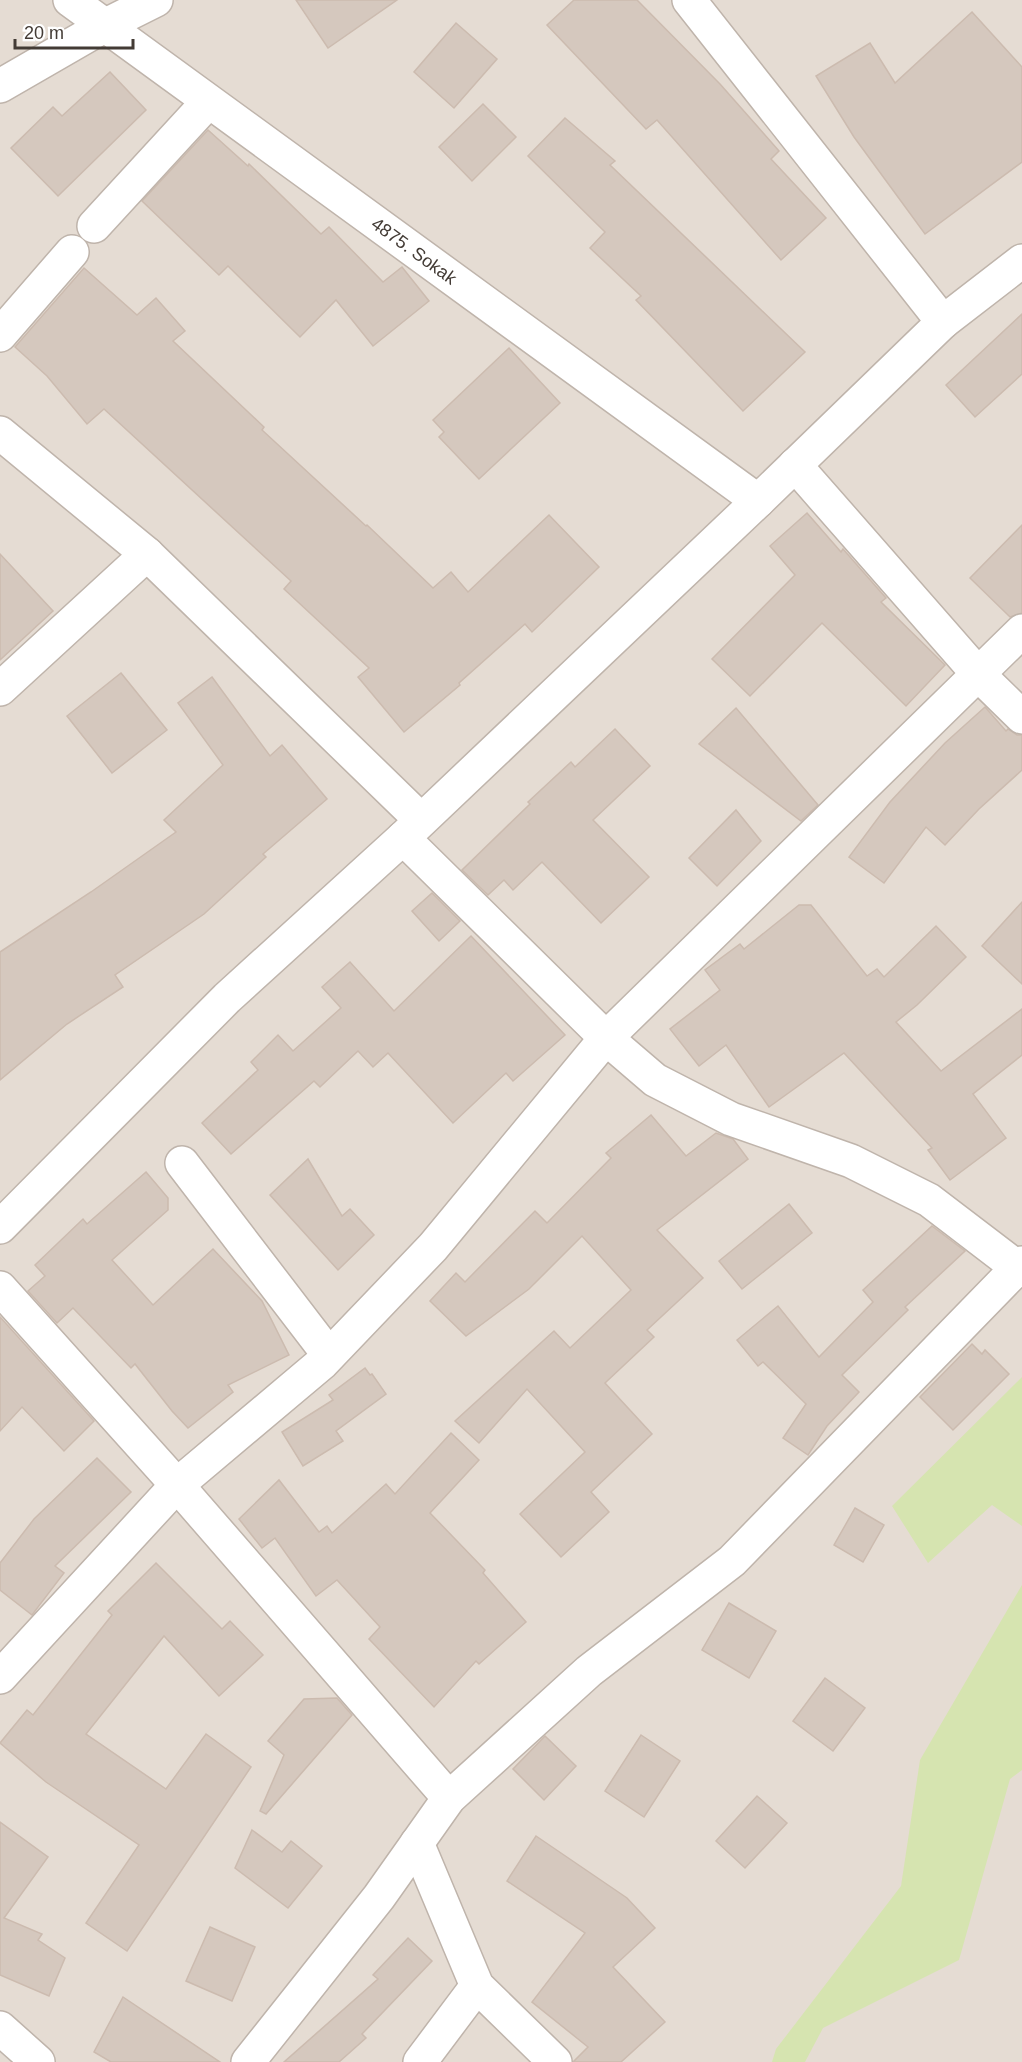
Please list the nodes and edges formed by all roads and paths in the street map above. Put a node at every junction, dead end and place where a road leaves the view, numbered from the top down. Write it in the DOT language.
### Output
graph roads {
  1 [pos="70,0"];
  2 [pos="156,0"];
  3 [pos="689,0"];
  4 [pos="104,26"];
  5 [pos="0,86"];
  6 [pos="208,102"];
  7 [pos="94,226"];
  8 [pos="72,252"];
  9 [pos="1022,261"];
  10 [pos="943,322"];
  11 [pos="0,335"];
  12 [pos="0,433"];
  13 [pos="795,465"];
  14 [pos="758,501"];
  15 [pos="147,554"];
  16 [pos="1022,631"];
  17 [pos="979,675"];
  18 [pos="0,689"];
  19 [pos="1022,717"];
  20 [pos="412,829"];
  21 [pos="606,1038"];
  22 [pos="182,1163"];
  23 [pos="0,1227"];
  24 [pos="1020,1266"];
  25 [pos="0,1288"];
  26 [pos="329,1356"];
  27 [pos="177,1485"];
  28 [pos="0,1677"];
  29 [pos="449,1798"];
  30 [pos="417,1843"];
  31 [pos="477,1986"];
  32 [pos="0,2028"];
  33 [pos="38,2062"];
  34 [pos="248,2062"];
  35 [pos="420,2062"];
  36 [pos="555,2062"];
  1 -- 4 [label="street, 4875. Sokak"];
  2 -- 4 [label="street"];
  3 -- 10 [label="street"];
  4 -- 5 [label="street"];
  4 -- 6 [label="street, 4875. Sokak"];
  6 -- 7 [label="street"];
  6 -- 14 [label="street, 4875. Sokak"];
  8 -- 11 [label="street"];
  9 -- 10 [label="street"];
  10 -- 13 [label="street"];
  12 -- 15 [label="street"];
  13 -- 14 [label="street"];
  13 -- 17 [label="street"];
  14 -- 20 [label="street"];
  15 -- 18 [label="street"];
  15 -- 20 [label="street"];
  16 -- 17 [label="street"];
  17 -- 19 [label="street"];
  17 -- 21 [label="street"];
  20 -- 21 [label="street"];
  20 -- 23 [label="street"];
  21 -- 24 [label="street"];
  21 -- 26 [label="street"];
  22 -- 26 [label="street"];
  24 -- 29 [label="street"];
  25 -- 27 [label="street"];
  26 -- 27 [label="street"];
  27 -- 28 [label="street"];
  27 -- 29 [label="street"];
  29 -- 30 [label="street"];
  30 -- 31 [label="street"];
  30 -- 34 [label="street"];
  31 -- 35 [label="street"];
  31 -- 36 [label="street"];
  32 -- 33 [label="street"];
}
